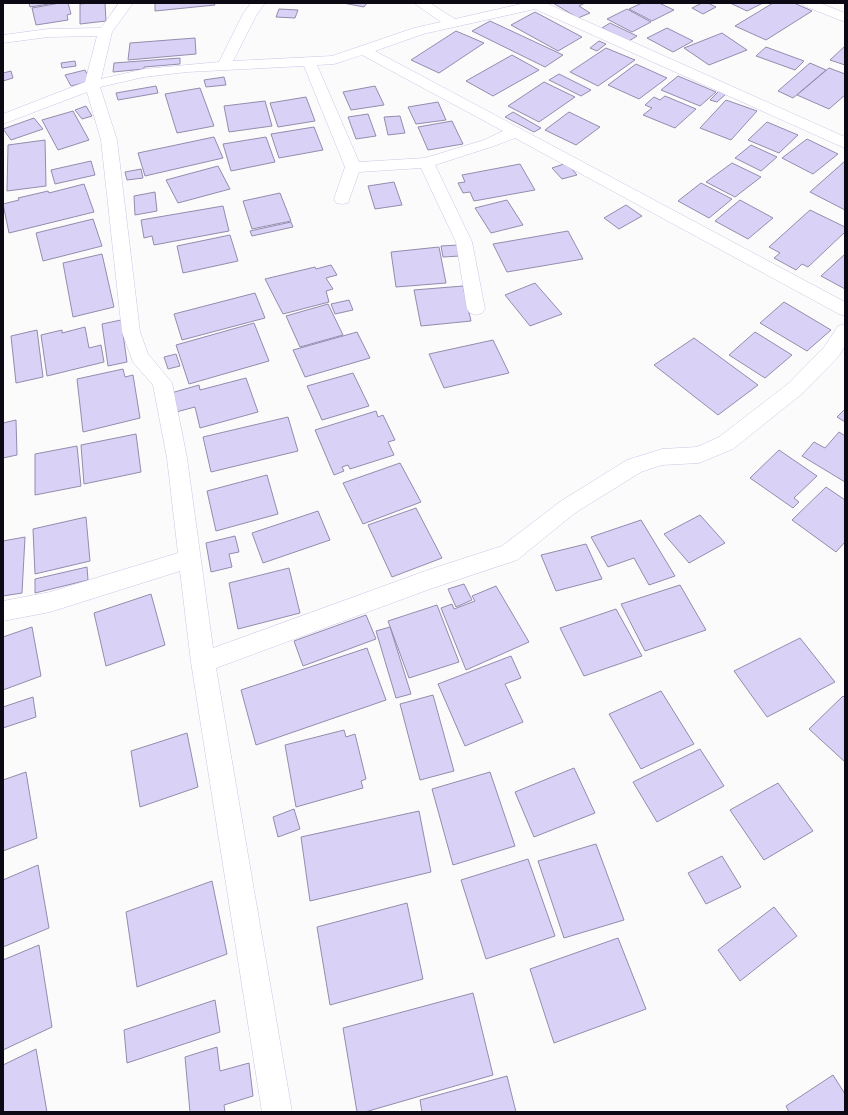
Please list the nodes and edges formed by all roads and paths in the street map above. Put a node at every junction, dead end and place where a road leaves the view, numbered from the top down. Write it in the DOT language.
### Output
graph roads {
  1 [pos="126,3"];
  2 [pos="258,3"];
  3 [pos="420,3"];
  4 [pos="809,3"];
  5 [pos="540,4"];
  6 [pos="845,18"];
  7 [pos="452,23"];
  8 [pos="105,32"];
  9 [pos="3,39"];
  10 [pos="365,51"];
  11 [pos="309,62"];
  12 [pos="224,66"];
  13 [pos="92,85"];
  14 [pos="3,118"];
  15 [pos="515,132"];
  16 [pos="845,143"];
  17 [pos="426,163"];
  18 [pos="353,167"];
  19 [pos="342,199"];
  20 [pos="476,309"];
  21 [pos="845,310"];
  22 [pos="845,331"];
  23 [pos="190,559"];
  24 [pos="3,611"];
  25 [pos="203,662"];
  26 [pos="277,1112"];
  1 -- 8 [label="street"];
  2 -- 12 [label="street"];
  3 -- 7 [label="street"];
  4 -- 6 [label="street"];
  5 -- 7 [label="street"];
  5 -- 16 [label="street"];
  7 -- 10 [label="street"];
  8 -- 9 [label="street"];
  8 -- 13 [label="street"];
  10 -- 11 [label="street"];
  10 -- 15 [label="street"];
  11 -- 12 [label="street"];
  11 -- 18 [label="street"];
  12 -- 13 [label="street"];
  13 -- 14 [label="street"];
  13 -- 23 [label="street"];
  15 -- 17 [label="street"];
  15 -- 21 [label="street"];
  17 -- 18 [label="street"];
  17 -- 20 [label="street"];
  18 -- 19 [label="street"];
  22 -- 25 [label="street"];
  23 -- 24 [label="street"];
  23 -- 25 [label="street"];
  25 -- 26 [label="street"];
}
